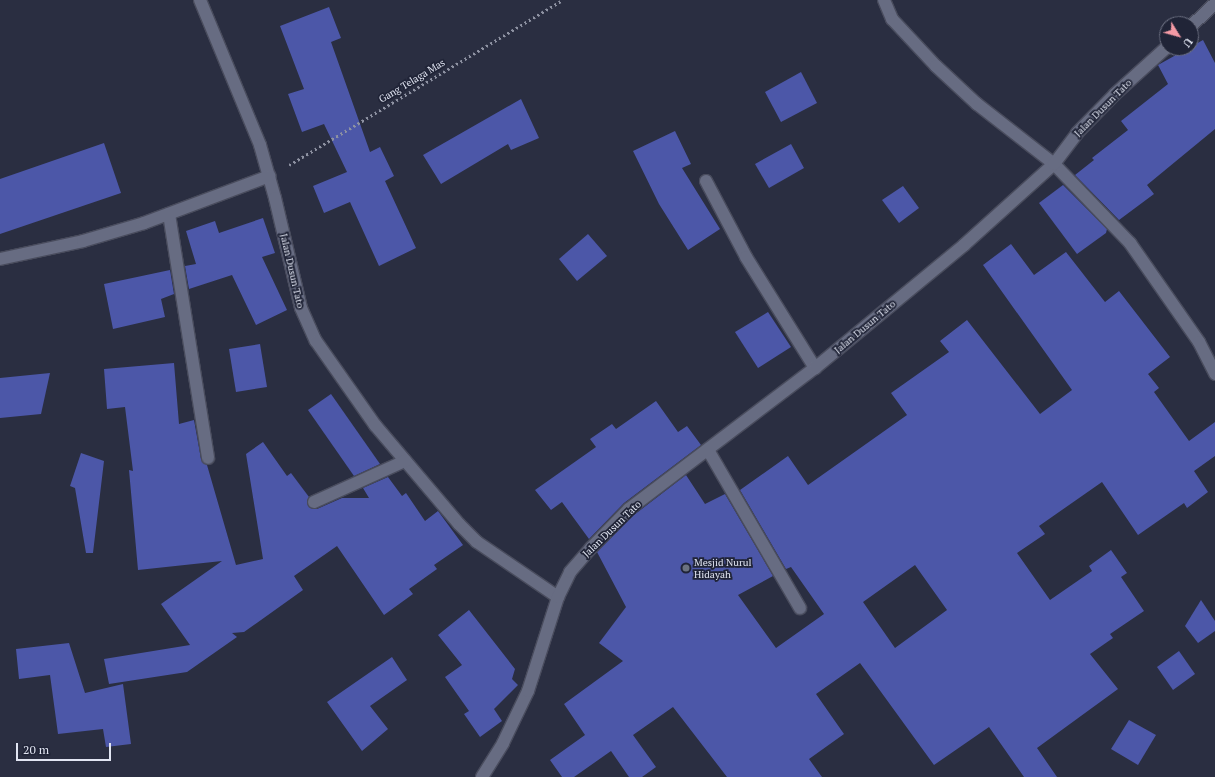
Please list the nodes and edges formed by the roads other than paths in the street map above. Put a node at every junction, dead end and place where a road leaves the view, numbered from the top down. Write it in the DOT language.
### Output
graph roads {
  1 [pos="200,0"];
  2 [pos="884,0"];
  3 [pos="1215,4"];
  4 [pos="1199,19"];
  5 [pos="1159,54"];
  6 [pos="1054,164"];
  7 [pos="270,176"];
  8 [pos="706,181"];
  9 [pos="169,214"];
  10 [pos="0,259"];
  11 [pos="815,368"];
  12 [pos="1215,374"];
  13 [pos="708,450"];
  14 [pos="208,458"];
  15 [pos="405,462"];
  16 [pos="314,502"];
  17 [pos="558,597"];
  18 [pos="800,608"];
  19 [pos="482,777"];
  1 -- 7 [label="street, Jalan Dusun Tato"];
  2 -- 6 [label="street"];
  3 -- 4 [label="street"];
  5 -- 6 [label="street, Jalan Dusun Tato"];
  6 -- 11 [label="street, Jalan Dusun Tato"];
  6 -- 12 [label="street"];
  7 -- 9 [label="street"];
  7 -- 15 [label="street, Jalan Dusun Tato"];
  8 -- 11 [label="street"];
  9 -- 10 [label="street"];
  9 -- 14 [label="street"];
  11 -- 13 [label="street, Jalan Dusun Tato"];
  13 -- 17 [label="street, Jalan Dusun Tato"];
  13 -- 18 [label="street"];
  15 -- 16 [label="street"];
  15 -- 17 [label="street, Jalan Dusun Tato"];
  17 -- 19 [label="street, Jalan Dusun Tato"];
}
